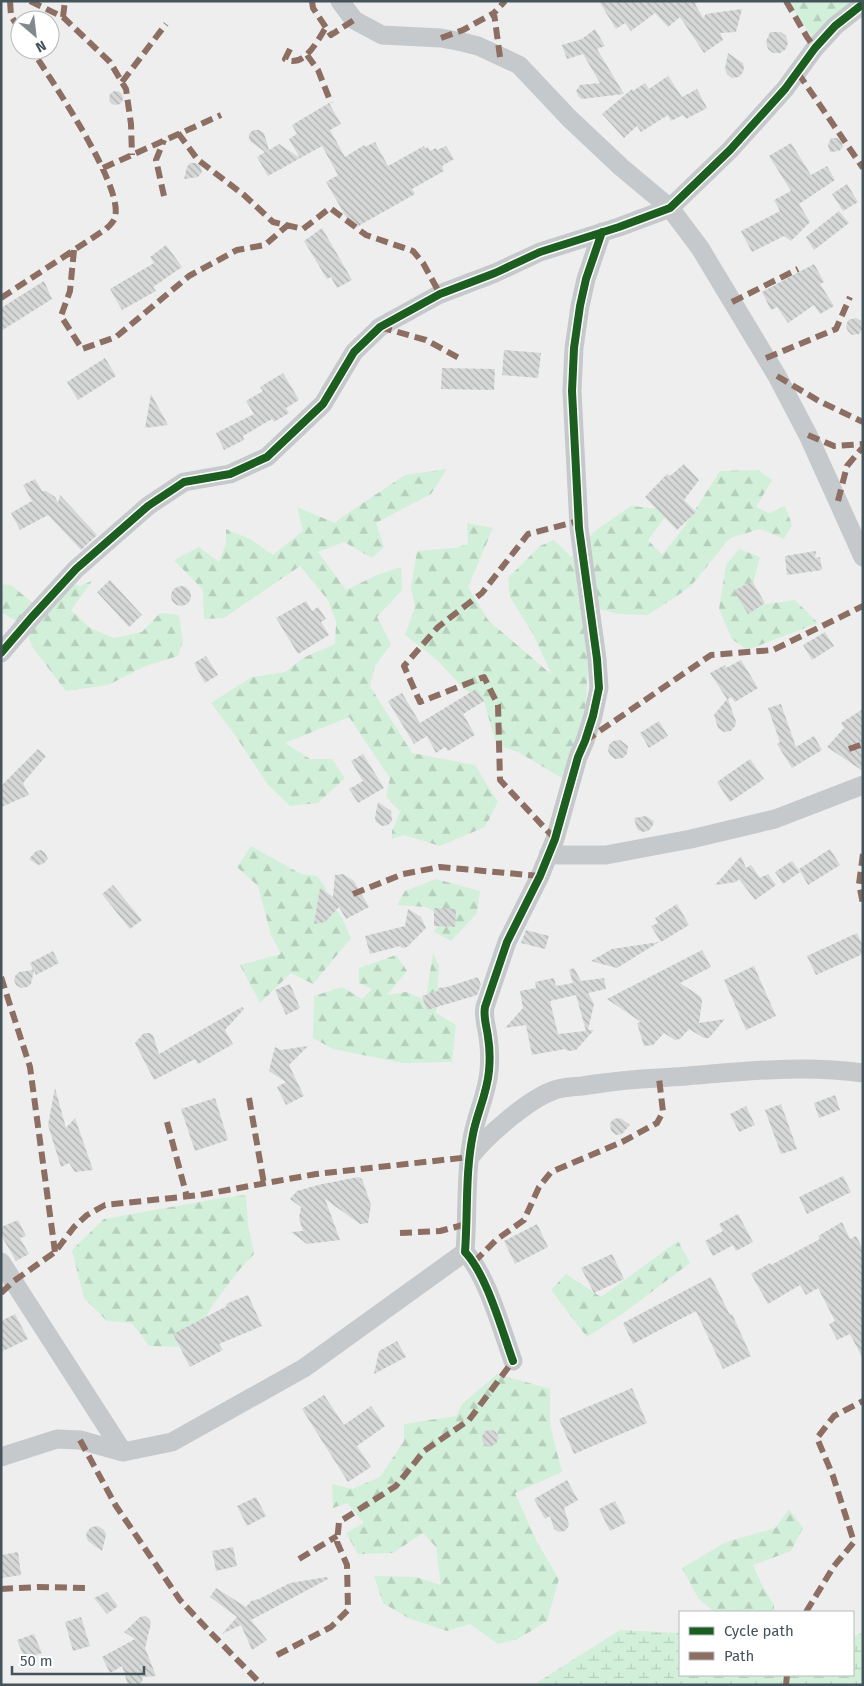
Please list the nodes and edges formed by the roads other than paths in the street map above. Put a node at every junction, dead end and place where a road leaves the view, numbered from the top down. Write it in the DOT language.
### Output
graph roads {
  1 [pos="340,1"];
  2 [pos="863,4"];
  3 [pos="670,208"];
  4 [pos="602,232"];
  5 [pos="863,557"];
  6 [pos="1,652"];
  7 [pos="863,785"];
  8 [pos="548,855"];
  9 [pos="863,1073"];
  10 [pos="470,1157"];
  11 [pos="465,1252"];
  12 [pos="1,1262"];
  13 [pos="513,1361"];
  14 [pos="123,1452"];
  15 [pos="1,1457"];
  1 -- 3 [label="street"];
  2 -- 3 [label="street"];
  3 -- 4 [label="street"];
  3 -- 5 [label="street"];
  4 -- 6 [label="street"];
  4 -- 8 [label="street"];
  7 -- 8 [label="street"];
  8 -- 10 [label="street"];
  9 -- 10 [label="street"];
  10 -- 11 [label="street"];
  11 -- 13 [label="street"];
  11 -- 14 [label="street"];
  12 -- 14 [label="street"];
  14 -- 15 [label="street"];
}
